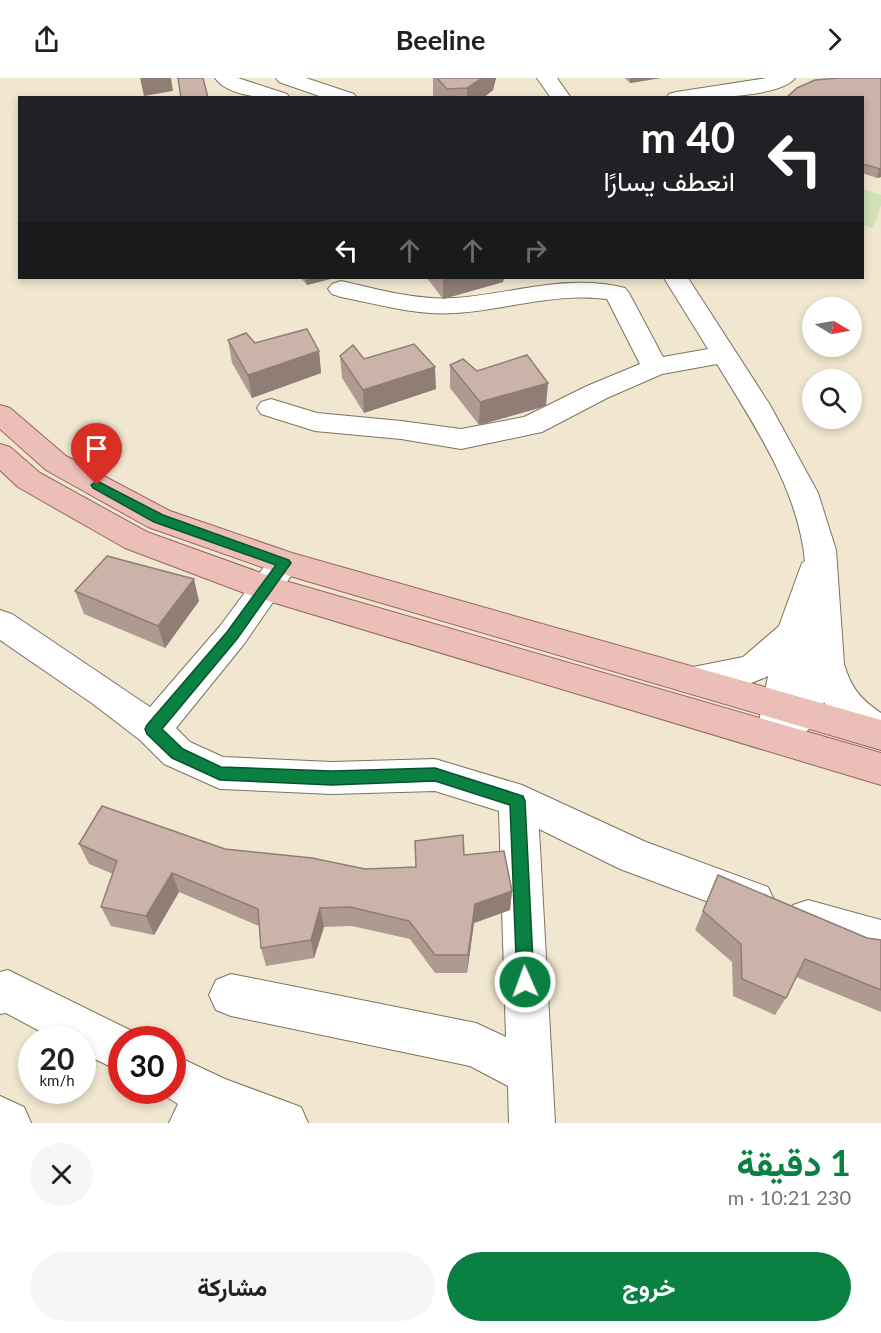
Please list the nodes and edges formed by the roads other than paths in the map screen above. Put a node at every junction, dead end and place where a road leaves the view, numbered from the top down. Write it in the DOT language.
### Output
graph roads {
  1 [pos="225,78"];
  2 [pos="286,78"];
  3 [pos="548,78"];
  4 [pos="785,78"];
  5 [pos="253,94"];
  6 [pos="341,96"];
  7 [pos="560,96"];
  8 [pos="690,96"];
  9 [pos="677,279"];
  10 [pos="341,290"];
  11 [pos="725,354"];
  12 [pos="655,367"];
  13 [pos="271,408"];
  14 [pos="0,414"];
  15 [pos="0,454"];
  16 [pos="276,575"];
  17 [pos="0,623"];
  18 [pos="810,637"];
  19 [pos="690,680"];
  20 [pos="786,719"];
  21 [pos="153,729"];
  22 [pos="881,734"];
  23 [pos="881,769"];
  24 [pos="518,801"];
  25 [pos="881,940"];
  26 [pos="0,993"];
  27 [pos="231,995"];
  28 [pos="108,1043"];
  29 [pos="530,1073"];
  30 [pos="186,1091"];
  31 [pos="204,1111"];
  32 [pos="0,1119"];
  33 [pos="8,1123"];
  34 [pos="285,1123"];
  35 [pos="532,1123"];
  1 -- 5 [label="street"];
  2 -- 6 [label="street"];
  3 -- 7 [label="street"];
  4 -- 8 [label="street"];
  9 -- 11 [label="street"];
  10 -- 12 [label="street"];
  11 -- 12 [label="street"];
  11 -- 18 [label="street"];
  12 -- 13 [label="street"];
  14 -- 16 [label="main road"];
  15 -- 16 [label="main road"];
  16 -- 19 [label="main road"];
  16 -- 20 [label="main road"];
  16 -- 21 [label="street"];
  17 -- 21 [label="street"];
  18 -- 19 [label="street"];
  18 -- 20 [label="street"];
  18 -- 22 [label="street"];
  19 -- 20 [label="main road"];
  20 -- 22 [label="main road"];
  20 -- 23 [label="main road"];
  21 -- 24 [label="street"];
  24 -- 25 [label="street"];
  24 -- 29 [label="street"];
  26 -- 28 [label="street"];
  27 -- 29 [label="street"];
  29 -- 35 [label="street"];
  30 -- 31 [label="street"];
  31 -- 34 [label="street"];
  32 -- 33 [label="street"];
}
